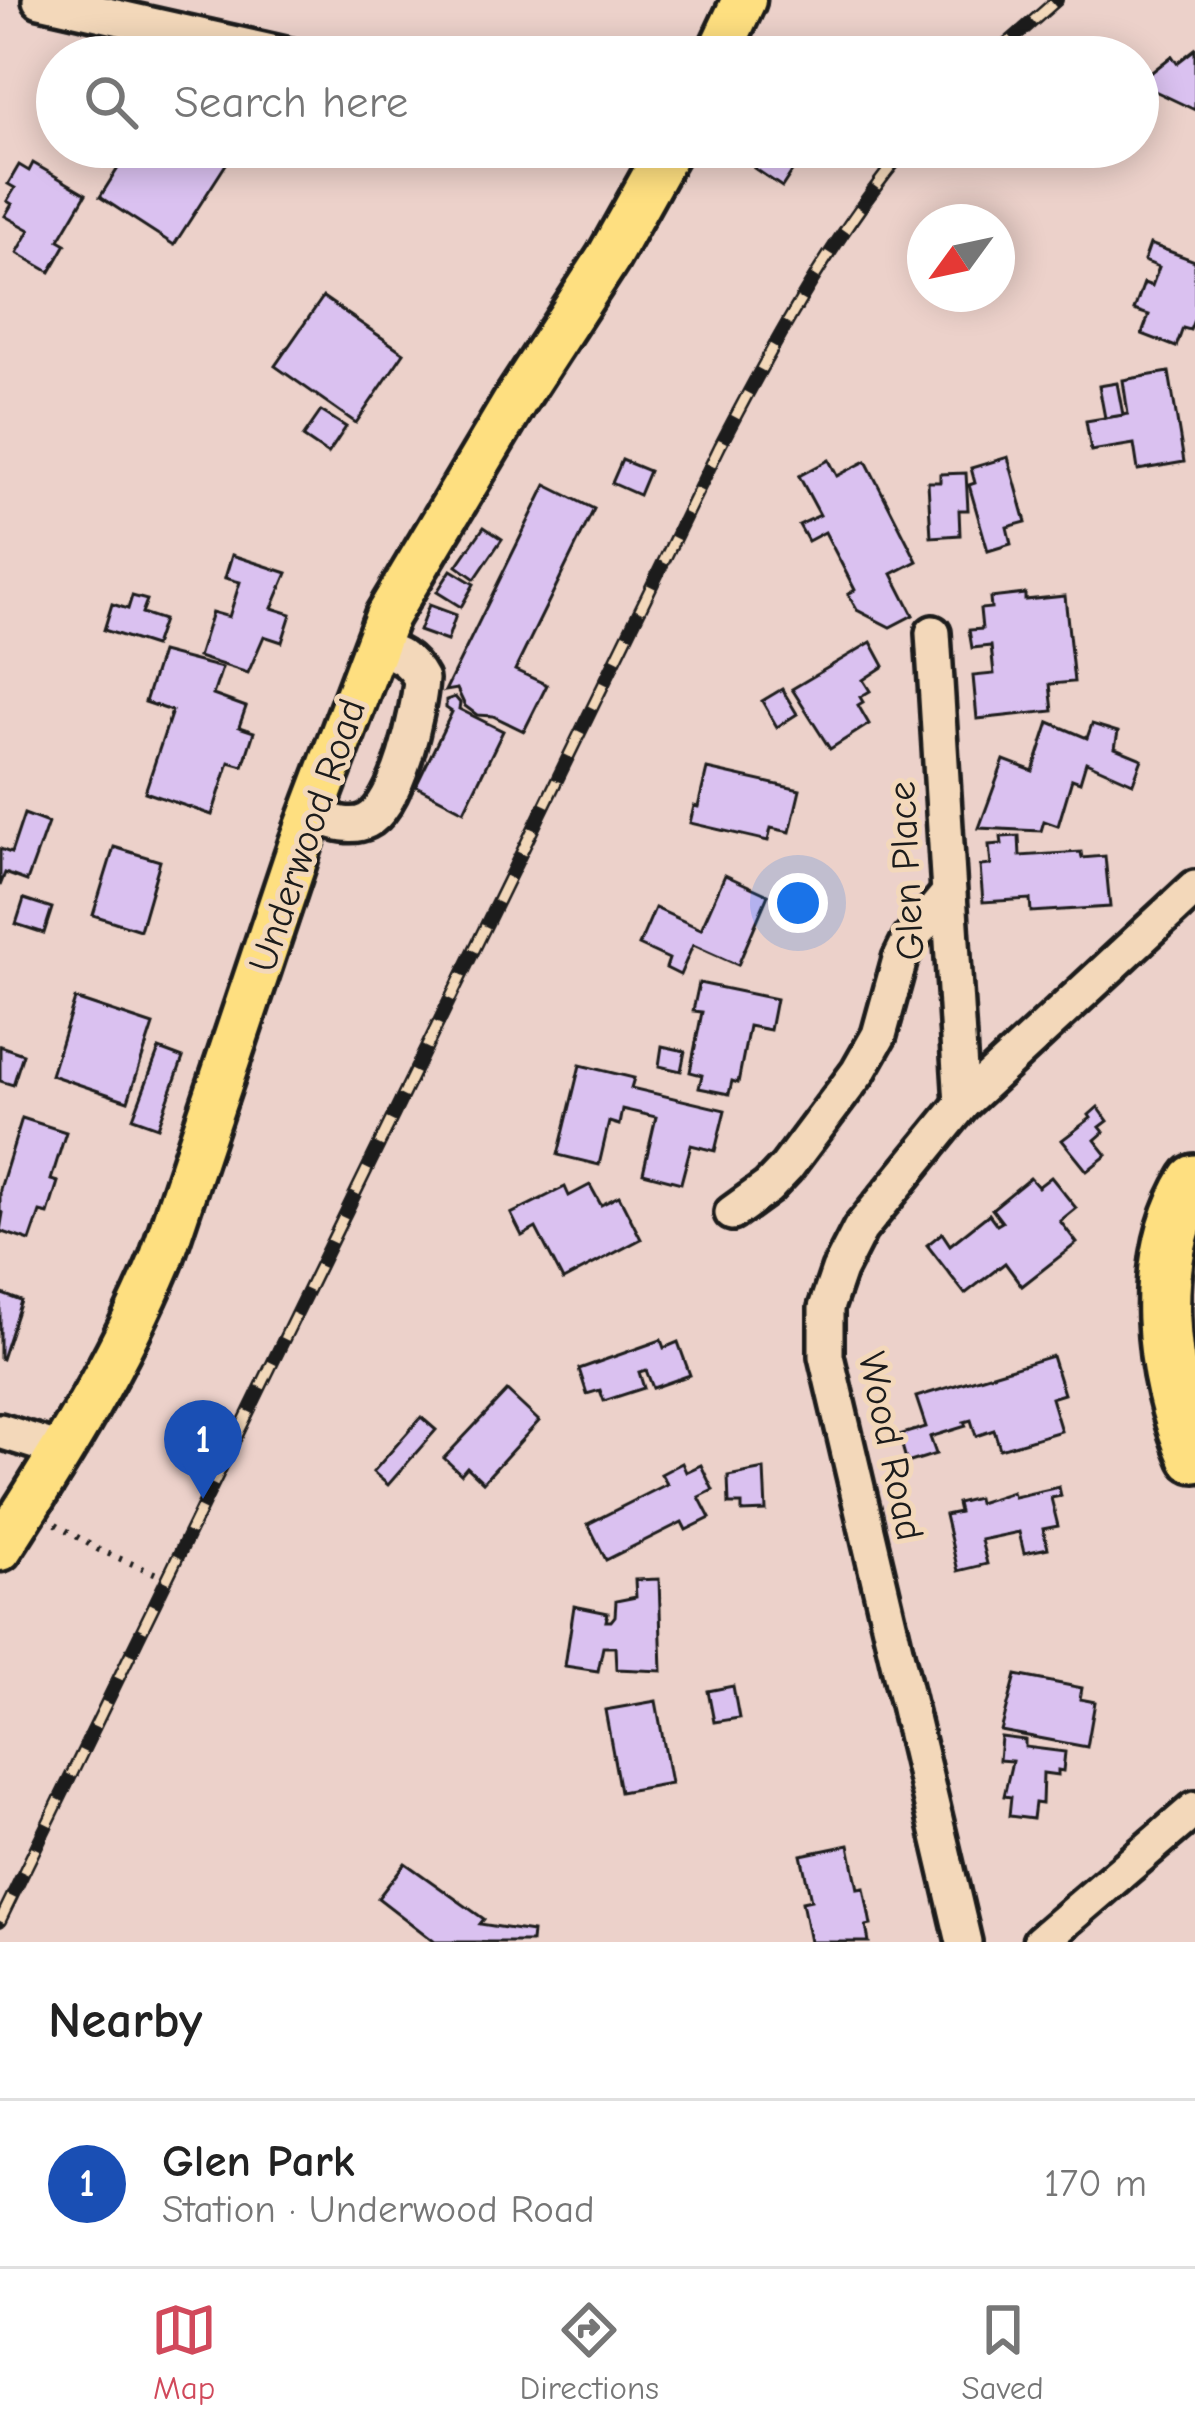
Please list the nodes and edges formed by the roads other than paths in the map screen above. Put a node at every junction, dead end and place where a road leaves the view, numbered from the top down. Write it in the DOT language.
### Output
graph roads {
  1 [pos="40,0"];
  2 [pos="744,0"];
  3 [pos="200,36"];
  4 [pos="727,36"];
  5 [pos="658,168"];
  6 [pos="933,633"];
  7 [pos="375,646"];
  8 [pos="311,814"];
  9 [pos="1195,888"];
  10 [pos="948,894"];
  11 [pos="962,1104"];
  12 [pos="1195,1181"];
  13 [pos="732,1214"];
  14 [pos="0,1431"];
  15 [pos="64,1451"];
  16 [pos="1195,1456"];
  17 [pos="0,1550"];
  18 [pos="1195,1809"];
  19 [pos="964,1942"];
  20 [pos="1040,1942"];
  1 -- 3 [label="street"];
  2 -- 4 [label="main road"];
  5 -- 7 [label="main road, Underwood Road"];
  6 -- 10 [label="street, Glen Place"];
  7 -- 8 [label="main road, Underwood Road"];
  7 -- 8 [label="street"];
  8 -- 15 [label="main road, Underwood Road"];
  9 -- 11 [label="street, Wood Road"];
  10 -- 11 [label="street, Glen Place"];
  10 -- 13 [label="street"];
  11 -- 19 [label="street, Wood Road"];
  12 -- 16 [label="highway"];
  14 -- 15 [label="street"];
  15 -- 17 [label="main road, Underwood Road"];
  18 -- 20 [label="street"];
}
